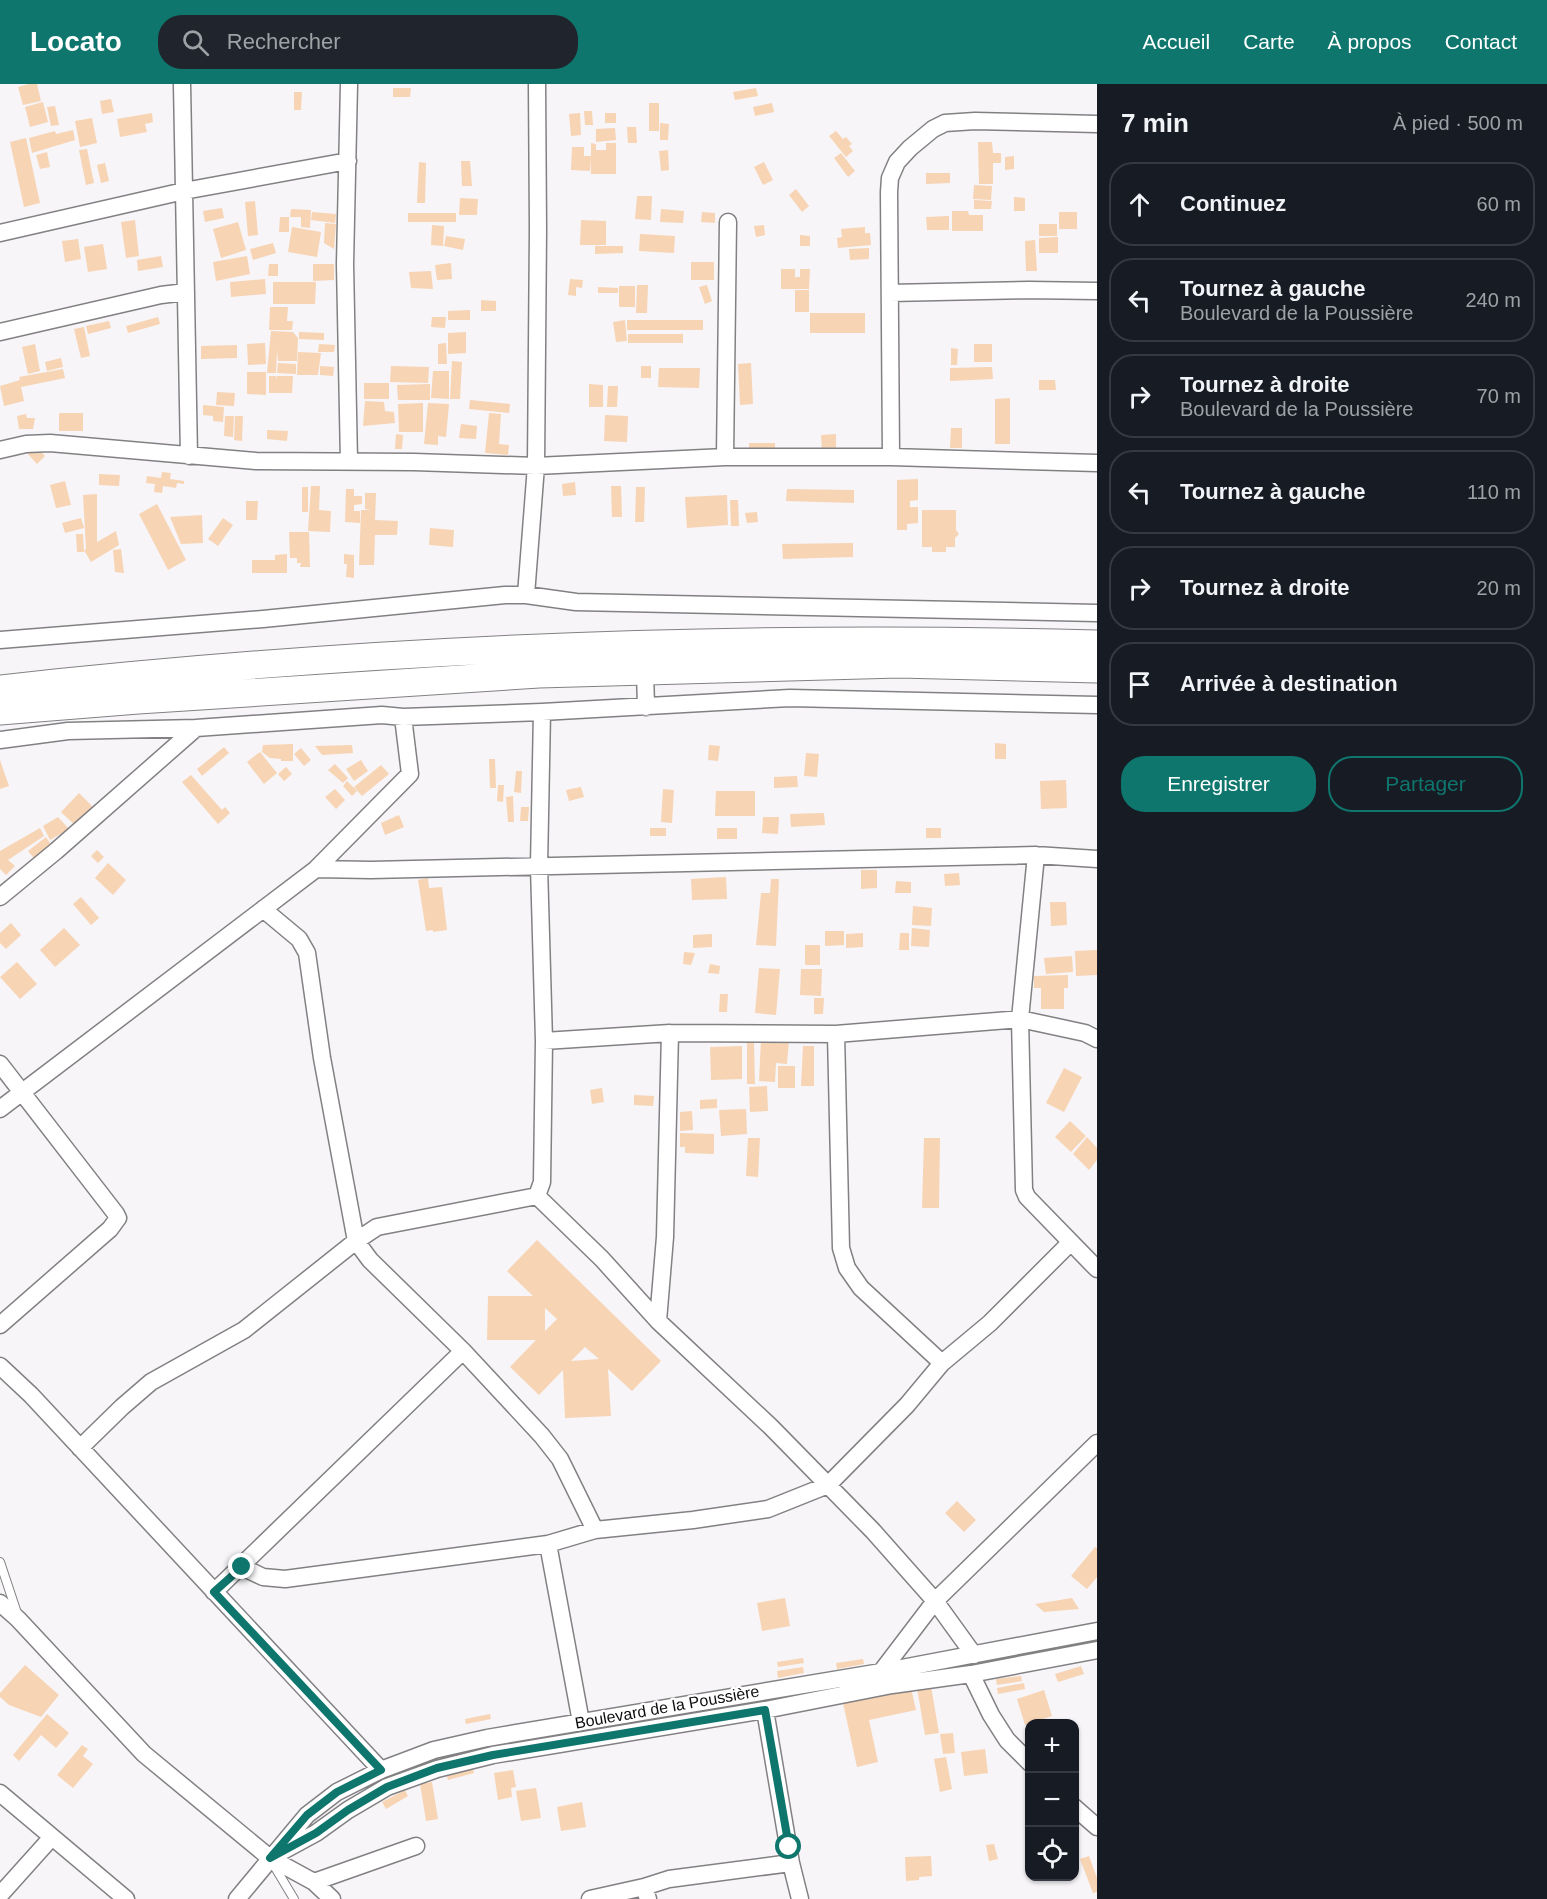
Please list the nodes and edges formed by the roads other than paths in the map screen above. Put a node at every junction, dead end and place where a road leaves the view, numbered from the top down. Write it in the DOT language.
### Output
graph roads {
  1 [pos="182,84"];
  2 [pos="349,84"];
  3 [pos="537,84"];
  4 [pos="1097,124"];
  5 [pos="348,161"];
  6 [pos="184,191"];
  7 [pos="728,222"];
  8 [pos="0,233"];
  9 [pos="1097,291"];
  10 [pos="186,292"];
  11 [pos="890,293"];
  12 [pos="0,332"];
  13 [pos="0,450"];
  14 [pos="189,456"];
  15 [pos="725,457"];
  16 [pos="891,457"];
  17 [pos="349,462"];
  18 [pos="1097,463"];
  19 [pos="536,466"];
  20 [pos="525,595"];
  21 [pos="1097,613"];
  22 [pos="0,640"];
  23 [pos="1097,644"];
  24 [pos="1097,669"];
  25 [pos="645,671"];
  26 [pos="0,689"];
  27 [pos="1097,705"];
  28 [pos="646,707"];
  29 [pos="0,711"];
  30 [pos="542,712"];
  31 [pos="403,717"];
  32 [pos="196,728"];
  33 [pos="0,740"];
  34 [pos="1036,855"];
  35 [pos="1097,860"];
  36 [pos="539,866"];
  37 [pos="316,869"];
  38 [pos="0,897"];
  39 [pos="263,909"];
  40 [pos="1020,1019"];
  41 [pos="670,1033"];
  42 [pos="836,1034"];
  43 [pos="1097,1040"];
  44 [pos="544,1041"];
  45 [pos="0,1064"];
  46 [pos="22,1092"];
  47 [pos="0,1109"];
  48 [pos="537,1196"];
  49 [pos="356,1241"];
  50 [pos="1070,1242"];
  51 [pos="1097,1269"];
  52 [pos="658,1321"];
  53 [pos="0,1325"];
  54 [pos="463,1351"];
  55 [pos="942,1363"];
  56 [pos="0,1366"];
  57 [pos="1097,1443"];
  58 [pos="80,1448"];
  59 [pos="828,1485"];
  60 [pos="595,1530"];
  61 [pos="548,1544"];
  62 [pos="0,1562"];
  63 [pos="242,1567"];
  64 [pos="214,1592"];
  65 [pos="935,1600"];
  66 [pos="0,1602"];
  67 [pos="18,1619"];
  68 [pos="1097,1631"];
  69 [pos="1097,1650"];
  70 [pos="974,1655"];
  71 [pos="881,1672"];
  72 [pos="970,1674"];
  73 [pos="765,1710"];
  74 [pos="581,1722"];
  75 [pos="1025,1759"];
  76 [pos="381,1770"];
  77 [pos="0,1792"];
  78 [pos="1079,1811"];
  79 [pos="1097,1827"];
  80 [pos="52,1837"];
  81 [pos="416,1846"];
  82 [pos="270,1858"];
  83 [pos="791,1863"];
  84 [pos="314,1882"];
  85 [pos="646,1893"];
  86 [pos="0,1895"];
  87 [pos="126,1899"];
  88 [pos="237,1899"];
  89 [pos="294,1899"];
  90 [pos="332,1899"];
  91 [pos="590,1899"];
  92 [pos="800,1899"];
  1 -- 6 [label="street"];
  2 -- 5 [label="street"];
  3 -- 19 [label="street"];
  4 -- 11 [label="street"];
  5 -- 6 [label="street"];
  5 -- 17 [label="street"];
  6 -- 8 [label="street"];
  6 -- 10 [label="street"];
  7 -- 15 [label="street"];
  9 -- 11 [label="street"];
  10 -- 12 [label="street"];
  10 -- 14 [label="street"];
  11 -- 16 [label="street"];
  13 -- 14 [label="street"];
  14 -- 17 [label="street"];
  15 -- 16 [label="street"];
  15 -- 19 [label="street"];
  16 -- 18 [label="street"];
  17 -- 19 [label="street"];
  19 -- 20 [label="street"];
  20 -- 21 [label="street"];
  20 -- 22 [label="street"];
  23 -- 26 [label="main road"];
  24 -- 25 [label="main road"];
  25 -- 28 [label="street"];
  25 -- 29 [label="main road"];
  27 -- 28 [label="street"];
  28 -- 30 [label="street"];
  30 -- 31 [label="street"];
  30 -- 36 [label="street"];
  31 -- 32 [label="street"];
  31 -- 37 [label="street"];
  32 -- 33 [label="street"];
  32 -- 38 [label="street"];
  34 -- 35 [label="street"];
  34 -- 36 [label="street"];
  34 -- 40 [label="street"];
  36 -- 37 [label="street"];
  36 -- 44 [label="street"];
  37 -- 39 [label="street"];
  39 -- 46 [label="street"];
  39 -- 49 [label="street"];
  40 -- 42 [label="street"];
  40 -- 43 [label="street"];
  40 -- 50 [label="street"];
  41 -- 42 [label="street"];
  41 -- 44 [label="street"];
  41 -- 52 [label="street"];
  42 -- 55 [label="street"];
  44 -- 48 [label="street"];
  45 -- 46 [label="street"];
  46 -- 47 [label="street"];
  46 -- 53 [label="street"];
  48 -- 49 [label="street"];
  48 -- 52 [label="street"];
  49 -- 54 [label="street"];
  49 -- 58 [label="street"];
  50 -- 51 [label="street"];
  50 -- 55 [label="street"];
  52 -- 59 [label="street"];
  54 -- 60 [label="street"];
  54 -- 63 [label="street"];
  55 -- 59 [label="street"];
  56 -- 58 [label="street"];
  57 -- 65 [label="street"];
  58 -- 64 [label="street"];
  59 -- 60 [label="street"];
  59 -- 65 [label="street"];
  60 -- 61 [label="street"];
  61 -- 63 [label="street"];
  61 -- 74 [label="street"];
  62 -- 67 [label="lane"];
  63 -- 64 [label="street"];
  64 -- 76 [label="street"];
  65 -- 70 [label="street"];
  65 -- 71 [label="street"];
  66 -- 67 [label="street"];
  67 -- 82 [label="street"];
  68 -- 70 [label="street, Boulevard de la Poussière"];
  69 -- 72 [label="street, Boulevard de la Poussière"];
  70 -- 71 [label="street, Boulevard de la Poussière"];
  71 -- 74 [label="street, Boulevard de la Poussière"];
  72 -- 73 [label="street, Boulevard de la Poussière"];
  72 -- 75 [label="street"];
  73 -- 82 [label="street, Boulevard de la Poussière"];
  73 -- 83 [label="street"];
  74 -- 76 [label="street, Boulevard de la Poussière"];
  76 -- 82 [label="street, Boulevard de la Poussière"];
  77 -- 80 [label="street"];
  78 -- 79 [label="street"];
  80 -- 86 [label="street"];
  80 -- 87 [label="street"];
  81 -- 84 [label="street"];
  82 -- 84 [label="street"];
  82 -- 88 [label="street, Boulevard de la Poussière"];
  82 -- 89 [label="lane"];
  83 -- 85 [label="street"];
  83 -- 92 [label="street"];
  84 -- 90 [label="street"];
  85 -- 91 [label="street"];
}
